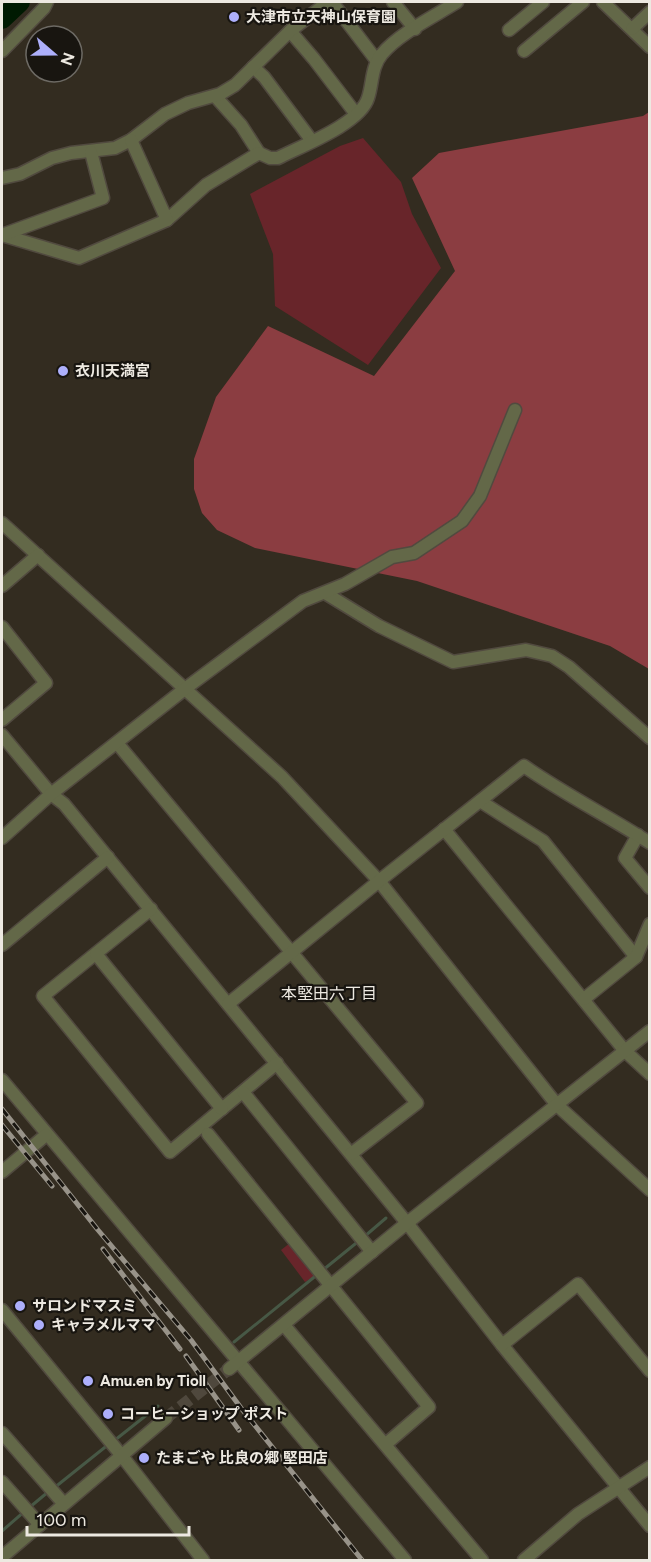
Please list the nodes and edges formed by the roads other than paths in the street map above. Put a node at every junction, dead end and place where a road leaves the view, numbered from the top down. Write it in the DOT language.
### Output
graph roads {
  1 [pos="47,2"];
  2 [pos="328,2"];
  3 [pos="332,2"];
  4 [pos="393,2"];
  5 [pos="455,2"];
  6 [pos="543,2"];
  7 [pos="583,2"];
  8 [pos="603,2"];
  9 [pos="624,2"];
  10 [pos="613,11"];
  11 [pos="650,12"];
  12 [pos="415,29"];
  13 [pos="632,29"];
  14 [pos="509,30"];
  15 [pos="290,31"];
  16 [pos="650,46"];
  17 [pos="2,51"];
  18 [pos="524,51"];
  19 [pos="377,62"];
  20 [pos="254,67"];
  21 [pos="215,96"];
  22 [pos="356,114"];
  23 [pos="131,140"];
  24 [pos="312,141"];
  25 [pos="91,152"];
  26 [pos="259,153"];
  27 [pos="2,178"];
  28 [pos="167,220"];
  29 [pos="515,410"];
  30 [pos="2,523"];
  31 [pos="38,555"];
  32 [pos="2,586"];
  33 [pos="325,593"];
  34 [pos="2,627"];
  35 [pos="186,688"];
  36 [pos="2,720"];
  37 [pos="2,735"];
  38 [pos="650,738"];
  39 [pos="117,743"];
  40 [pos="51,794"];
  41 [pos="480,801"];
  42 [pos="444,830"];
  43 [pos="638,835"];
  44 [pos="2,838"];
  45 [pos="650,843"];
  46 [pos="108,857"];
  47 [pos="379,881"];
  48 [pos="650,888"];
  49 [pos="151,909"];
  50 [pos="650,924"];
  51 [pos="2,945"];
  52 [pos="292,953"];
  53 [pos="96,954"];
  54 [pos="636,957"];
  55 [pos="584,999"];
  56 [pos="228,1004"];
  57 [pos="650,1031"];
  58 [pos="625,1051"];
  59 [pos="276,1063"];
  60 [pos="650,1074"];
  61 [pos="2,1080"];
  62 [pos="243,1092"];
  63 [pos="557,1105"];
  64 [pos="222,1109"];
  65 [pos="208,1134"];
  66 [pos="46,1135"];
  67 [pos="351,1154"];
  68 [pos="2,1172"];
  69 [pos="650,1190"];
  70 [pos="407,1223"];
  71 [pos="372,1252"];
  72 [pos="332,1285"];
  73 [pos="3,1315"];
  74 [pos="284,1325"];
  75 [pos="502,1345"];
  76 [pos="233,1365"];
  77 [pos="650,1371"];
  78 [pos="166,1419"];
  79 [pos="2,1434"];
  80 [pos="386,1444"];
  81 [pos="115,1447"];
  82 [pos="650,1467"];
  83 [pos="2,1482"];
  84 [pos="619,1489"];
  85 [pos="56,1495"];
  86 [pos="40,1525"];
  87 [pos="650,1526"];
  88 [pos="2,1557"];
  89 [pos="203,1560"];
  90 [pos="405,1560"];
  91 [pos="482,1560"];
  92 [pos="524,1560"];
  1 -- 17 [label="street"];
  2 -- 15 [label="street"];
  3 -- 19 [label="street"];
  4 -- 12 [label="street"];
  5 -- 12 [label="street"];
  6 -- 14 [label="street"];
  7 -- 18 [label="street"];
  8 -- 10 [label="street"];
  9 -- 10 [label="street"];
  10 -- 13 [label="street"];
  11 -- 13 [label="street"];
  12 -- 19 [label="street"];
  13 -- 16 [label="street"];
  15 -- 20 [label="street"];
  15 -- 22 [label="street"];
  19 -- 22 [label="street"];
  20 -- 21 [label="street"];
  20 -- 24 [label="street"];
  21 -- 23 [label="street"];
  21 -- 26 [label="street"];
  22 -- 24 [label="street"];
  23 -- 25 [label="street"];
  23 -- 28 [label="street"];
  24 -- 26 [label="street"];
  25 -- 27 [label="street"];
  25 -- 28 [label="street"];
  26 -- 28 [label="street"];
  29 -- 33 [label="street"];
  30 -- 31 [label="street"];
  31 -- 32 [label="street"];
  31 -- 35 [label="street"];
  33 -- 35 [label="street"];
  33 -- 38 [label="street"];
  34 -- 36 [label="street"];
  35 -- 39 [label="street"];
  35 -- 47 [label="street"];
  37 -- 40 [label="street"];
  39 -- 40 [label="street"];
  39 -- 52 [label="street"];
  40 -- 44 [label="street"];
  40 -- 46 [label="street"];
  41 -- 42 [label="street"];
  41 -- 43 [label="street"];
  41 -- 54 [label="street"];
  42 -- 47 [label="street"];
  42 -- 55 [label="street"];
  43 -- 45 [label="street"];
  43 -- 48 [label="street"];
  46 -- 49 [label="street"];
  46 -- 51 [label="street"];
  47 -- 52 [label="street"];
  47 -- 63 [label="street"];
  49 -- 53 [label="street"];
  49 -- 56 [label="street"];
  50 -- 54 [label="street"];
  52 -- 56 [label="street"];
  52 -- 67 [label="street"];
  53 -- 64 [label="street"];
  53 -- 64 [label="street"];
  54 -- 55 [label="street"];
  55 -- 58 [label="street"];
  56 -- 59 [label="street"];
  57 -- 58 [label="street"];
  58 -- 60 [label="street"];
  58 -- 63 [label="street"];
  59 -- 62 [label="street"];
  59 -- 67 [label="street"];
  61 -- 66 [label="street"];
  62 -- 64 [label="street"];
  62 -- 71 [label="street"];
  63 -- 69 [label="street"];
  63 -- 70 [label="street"];
  65 -- 72 [label="street"];
  66 -- 68 [label="street"];
  66 -- 76 [label="street"];
  67 -- 70 [label="street"];
  70 -- 71 [label="street"];
  70 -- 75 [label="street"];
  71 -- 72 [label="street"];
  72 -- 74 [label="street"];
  72 -- 80 [label="street"];
  73 -- 81 [label="street"];
  74 -- 76 [label="street"];
  74 -- 80 [label="street"];
  75 -- 77 [label="street"];
  75 -- 84 [label="street"];
  76 -- 90 [label="street"];
  78 -- 81 [label="street"];
  79 -- 85 [label="street"];
  80 -- 91 [label="street"];
  81 -- 85 [label="street"];
  81 -- 89 [label="street"];
  82 -- 84 [label="street"];
  83 -- 86 [label="street"];
  84 -- 87 [label="street"];
  84 -- 92 [label="street"];
  85 -- 86 [label="street"];
  86 -- 88 [label="street"];
}
